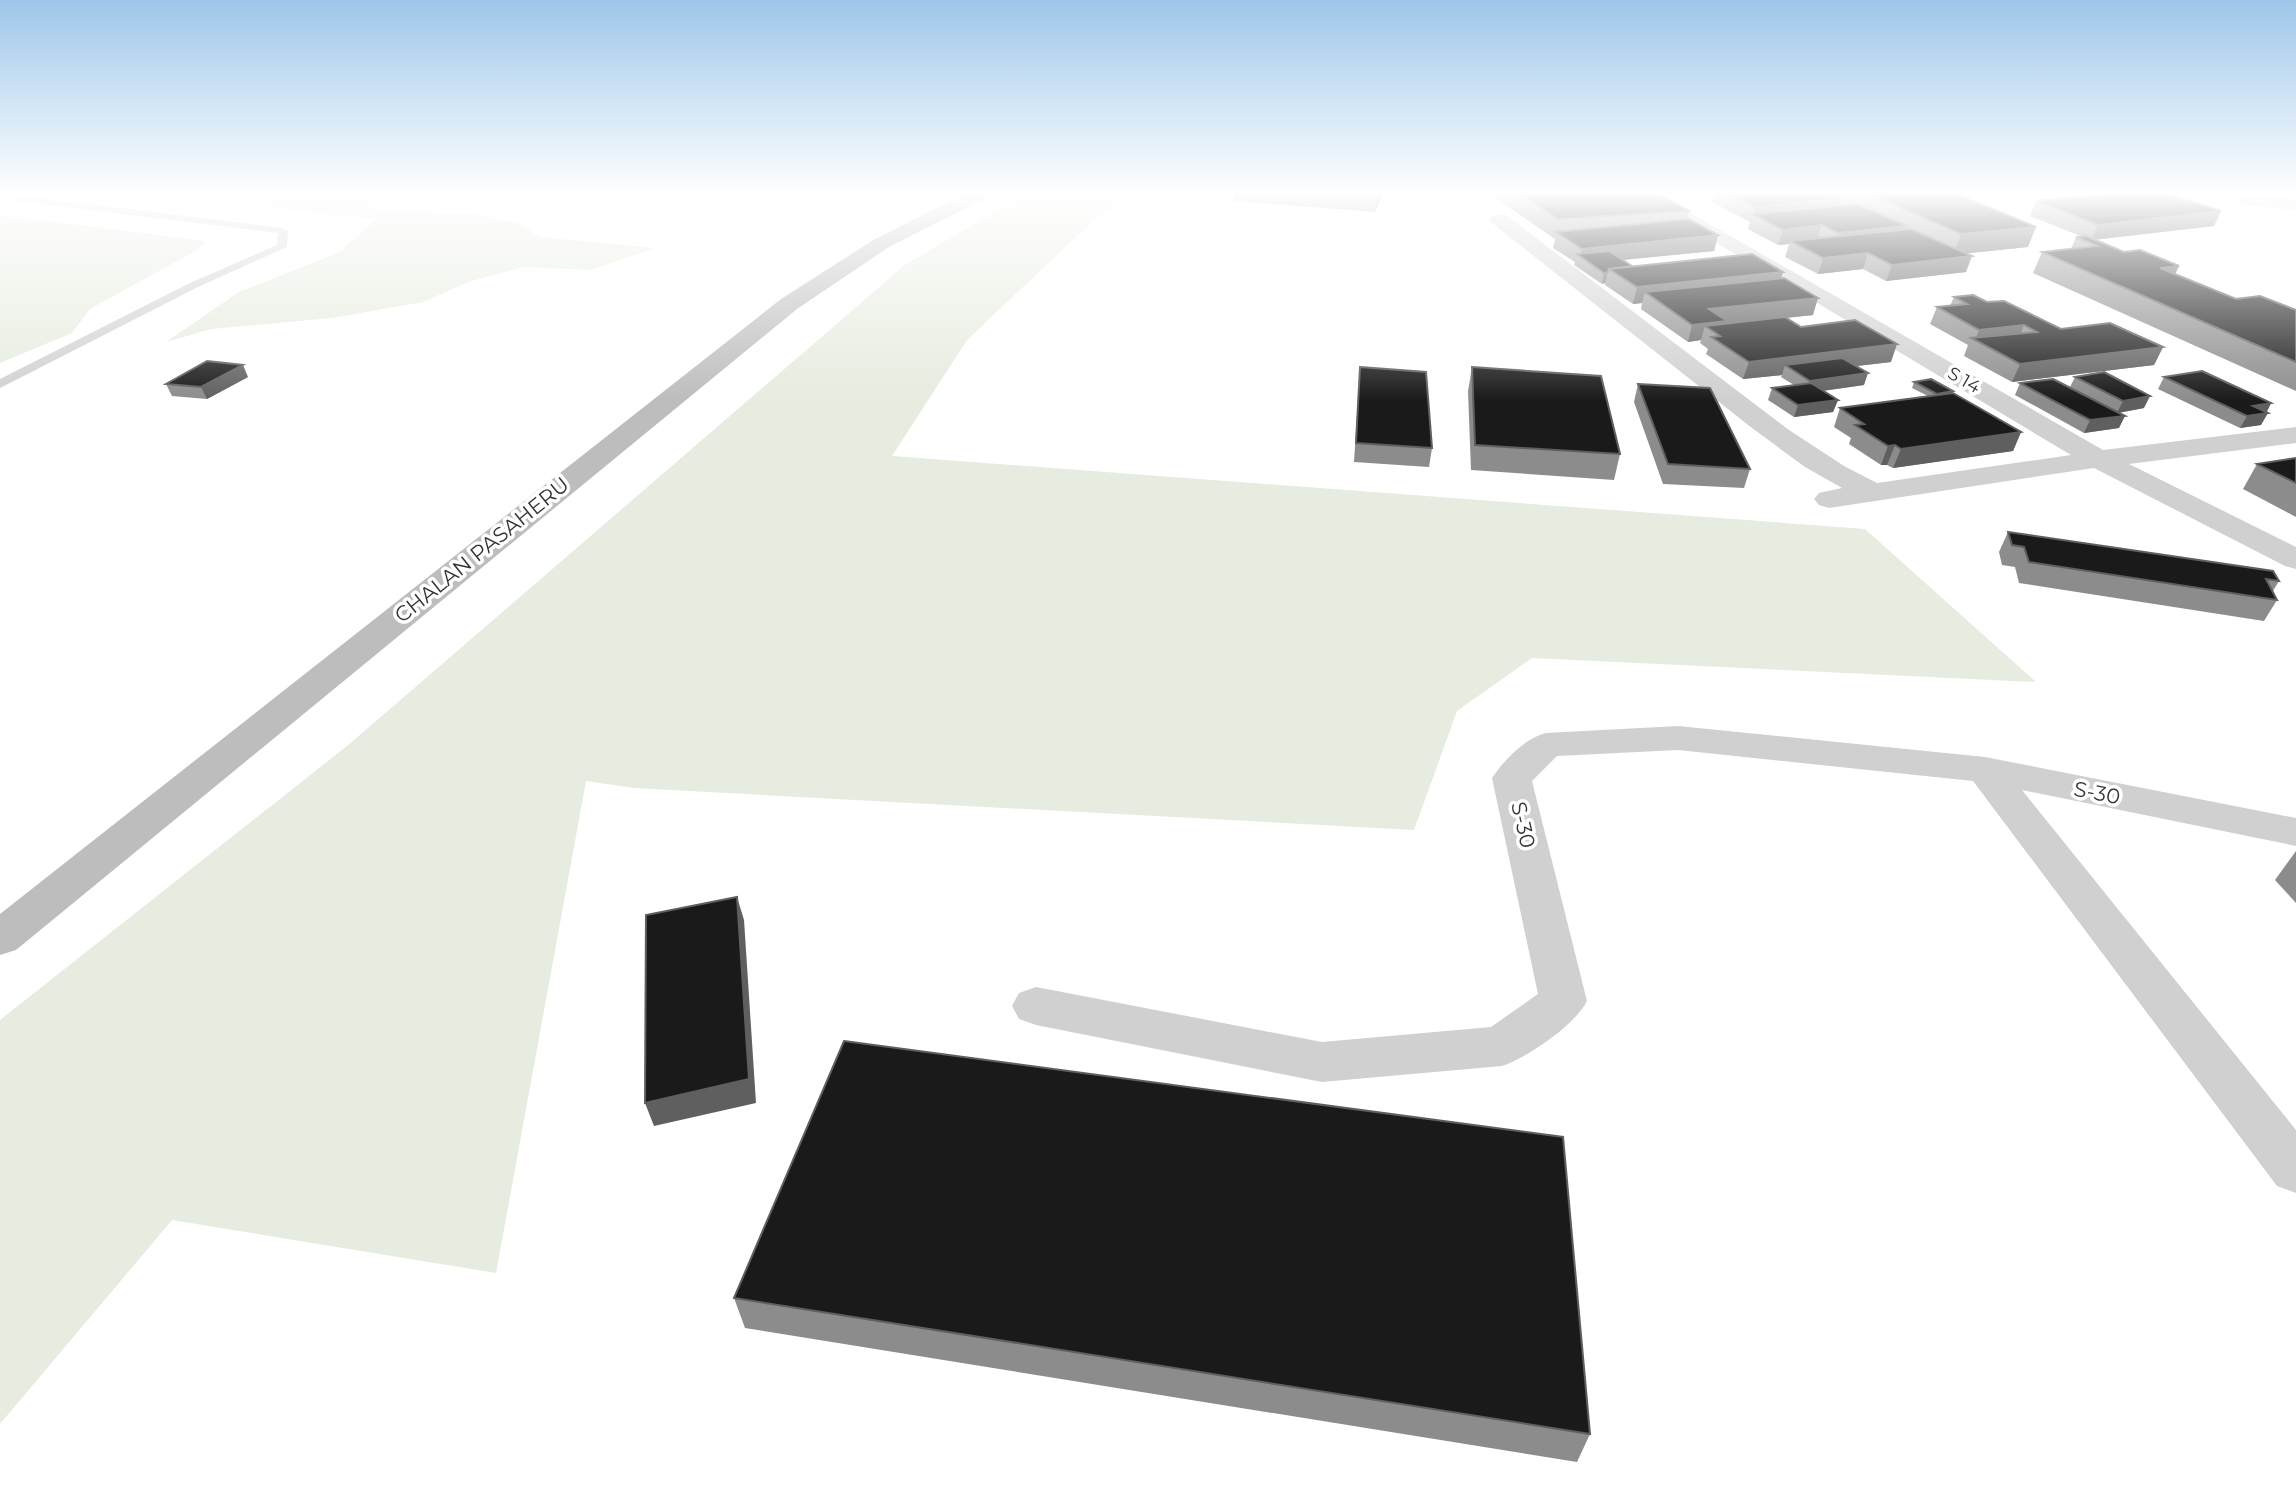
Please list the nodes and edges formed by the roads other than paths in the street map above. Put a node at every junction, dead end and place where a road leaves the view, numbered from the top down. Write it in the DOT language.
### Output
graph roads {
  1 [pos="249,261"];
  2 [pos="854,261"];
  3 [pos="1552,261"];
  4 [pos="1759,261"];
  5 [pos="0,384"];
  6 [pos="2296,435"];
  7 [pos="2098,458"];
  8 [pos="1873,492"];
  9 [pos="1829,499"];
  10 [pos="2296,559"];
  11 [pos="1985,770"];
  12 [pos="2296,832"];
  13 [pos="0,939"];
  14 [pos="1036,1006"];
  15 [pos="2296,1170"];
  1 -- 5 [label="lane"];
  2 -- 13 [label="main road, CHALAN PASAHERU"];
  3 -- 8 [label="street"];
  4 -- 7 [label="street, S 14"];
  6 -- 7 [label="street"];
  7 -- 8 [label="street"];
  7 -- 10 [label="street, S 14"];
  8 -- 9 [label="street"];
  11 -- 12 [label="street, S-30"];
  11 -- 14 [label="street, S-30"];
  11 -- 15 [label="street"];
}
